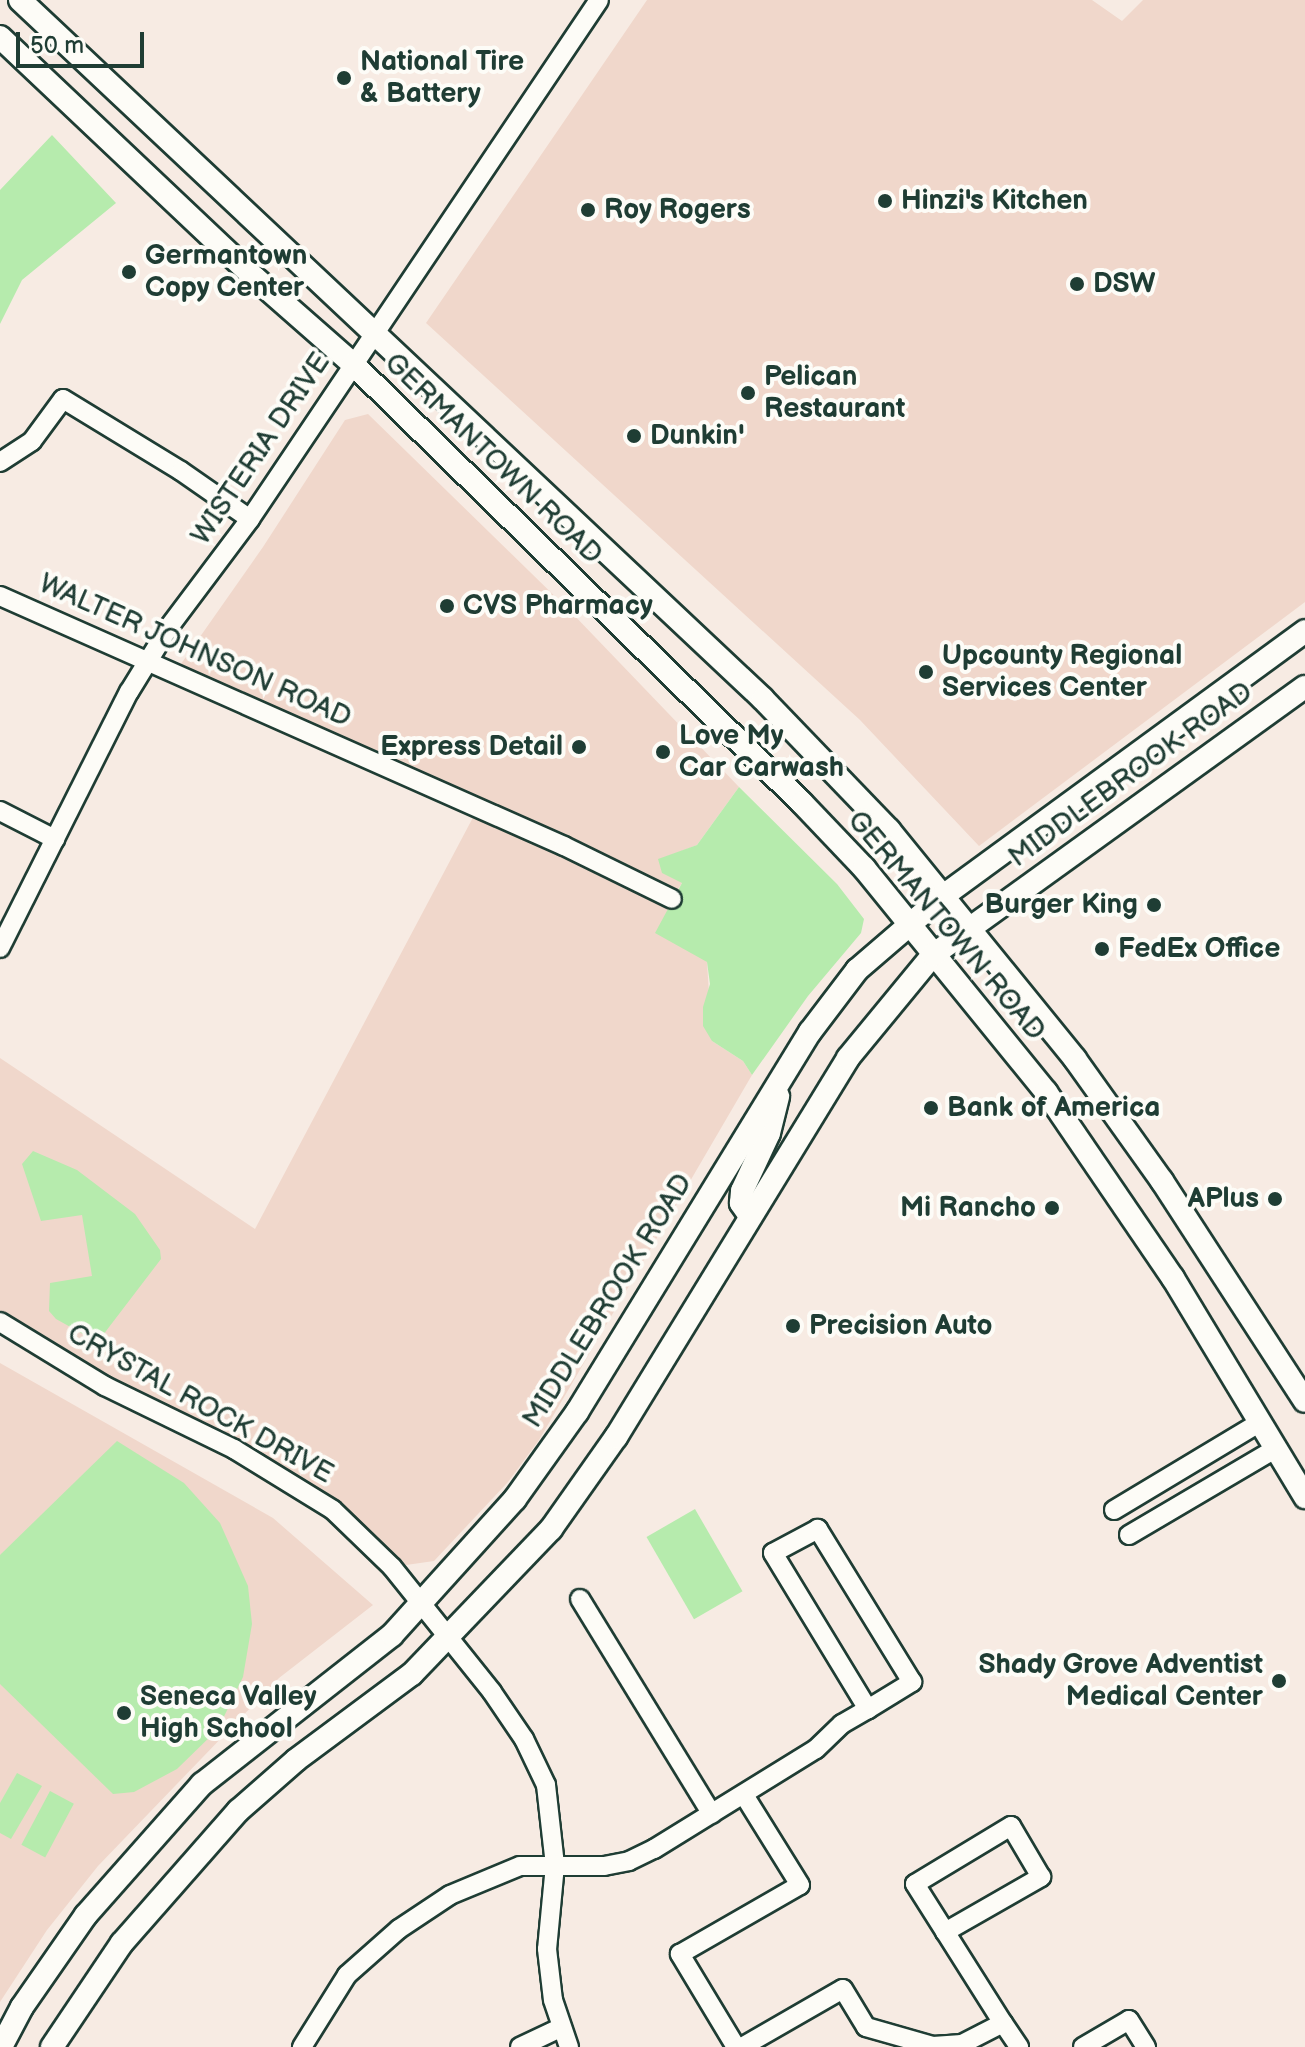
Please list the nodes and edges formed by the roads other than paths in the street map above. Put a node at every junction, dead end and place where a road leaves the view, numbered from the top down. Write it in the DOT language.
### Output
graph roads {
  1 [pos="20,0"];
  2 [pos="599,0"];
  3 [pos="0,37"];
  4 [pos="375,332"];
  5 [pos="353,364"];
  6 [pos="0,462"];
  7 [pos="250,519"];
  8 [pos="0,596"];
  9 [pos="1305,631"];
  10 [pos="150,660"];
  11 [pos="1305,687"];
  12 [pos="0,811"];
  13 [pos="55,839"];
  14 [pos="942,897"];
  15 [pos="672,899"];
  16 [pos="907,923"];
  17 [pos="969,930"];
  18 [pos="0,948"];
  19 [pos="933,955"];
  20 [pos="781,1079"];
  21 [pos="750,1216"];
  22 [pos="0,1322"];
  23 [pos="1305,1401"];
  24 [pos="1259,1423"];
  25 [pos="1275,1449"];
  26 [pos="1305,1497"];
  27 [pos="1114,1510"];
  28 [pos="1129,1535"];
  29 [pos="580,1599"];
  30 [pos="421,1604"];
  31 [pos="448,1638"];
  32 [pos="868,1709"];
  33 [pos="744,1795"];
  34 [pos="712,1814"];
  35 [pos="555,1865"];
  36 [pos="945,1932"];
  37 [pos="1003,2023"];
  38 [pos="560,2028"];
  39 [pos="1,2047"];
  40 [pos="52,2047"];
  41 [pos="302,2047"];
  42 [pos="520,2047"];
  43 [pos="569,2047"];
  44 [pos="739,2047"];
  45 [pos="1019,2047"];
  46 [pos="1083,2047"];
  47 [pos="1146,2047"];
  1 -- 4 [label="main road, GERMANTOWN ROAD"];
  2 -- 4 [label="street, WISTERIA DRIVE"];
  3 -- 5 [label="main road, GERMANTOWN ROAD"];
  4 -- 5 [label="street, WISTERIA DRIVE"];
  4 -- 14 [label="main road, GERMANTOWN ROAD"];
  5 -- 7 [label="street, WISTERIA DRIVE"];
  5 -- 16 [label="main road, GERMANTOWN ROAD"];
  6 -- 7 [label="street"];
  7 -- 10 [label="street, WISTERIA DRIVE"];
  8 -- 10 [label="street, WALTER JOHNSON ROAD"];
  9 -- 14 [label="main road, MIDDLEBROOK ROAD"];
  10 -- 13 [label="street, WISTERIA DRIVE"];
  10 -- 15 [label="street, WALTER JOHNSON ROAD"];
  11 -- 17 [label="main road, MIDDLEBROOK ROAD"];
  12 -- 13 [label="street"];
  13 -- 18 [label="street, WISTERIA DRIVE"];
  14 -- 16 [label="main road, MIDDLEBROOK ROAD"];
  14 -- 17 [label="main road, GERMANTOWN ROAD"];
  16 -- 19 [label="main road, GERMANTOWN ROAD"];
  16 -- 20 [label="main road, MIDDLEBROOK ROAD"];
  17 -- 19 [label="main road, MIDDLEBROOK ROAD"];
  17 -- 23 [label="main road, GERMANTOWN ROAD"];
  19 -- 21 [label="main road, MIDDLEBROOK ROAD"];
  19 -- 24 [label="main road, GERMANTOWN ROAD"];
  20 -- 21 [label="main road"];
  20 -- 30 [label="main road, MIDDLEBROOK ROAD"];
  21 -- 31 [label="main road, MIDDLEBROOK ROAD"];
  22 -- 30 [label="street, CRYSTAL ROCK DRIVE"];
  24 -- 25 [label="main road, GERMANTOWN ROAD"];
  24 -- 27 [label="street"];
  25 -- 26 [label="main road, GERMANTOWN ROAD"];
  25 -- 28 [label="street"];
  29 -- 34 [label="street"];
  30 -- 31 [label="street, CRYSTAL ROCK DRIVE"];
  30 -- 39 [label="main road, MIDDLEBROOK ROAD"];
  31 -- 35 [label="street, CRYSTAL ROCK DRIVE"];
  31 -- 40 [label="main road, MIDDLEBROOK ROAD"];
  32 -- 32 [label="street"];
  32 -- 33 [label="street"];
  33 -- 34 [label="street"];
  33 -- 44 [label="street"];
  34 -- 35 [label="street"];
  35 -- 38 [label="street, CRYSTAL ROCK DRIVE"];
  35 -- 41 [label="street"];
  36 -- 36 [label="street"];
  36 -- 37 [label="street"];
  37 -- 44 [label="street"];
  37 -- 45 [label="street"];
  38 -- 42 [label="street"];
  38 -- 43 [label="street, CRYSTAL ROCK DRIVE"];
  46 -- 47 [label="street"];
}
